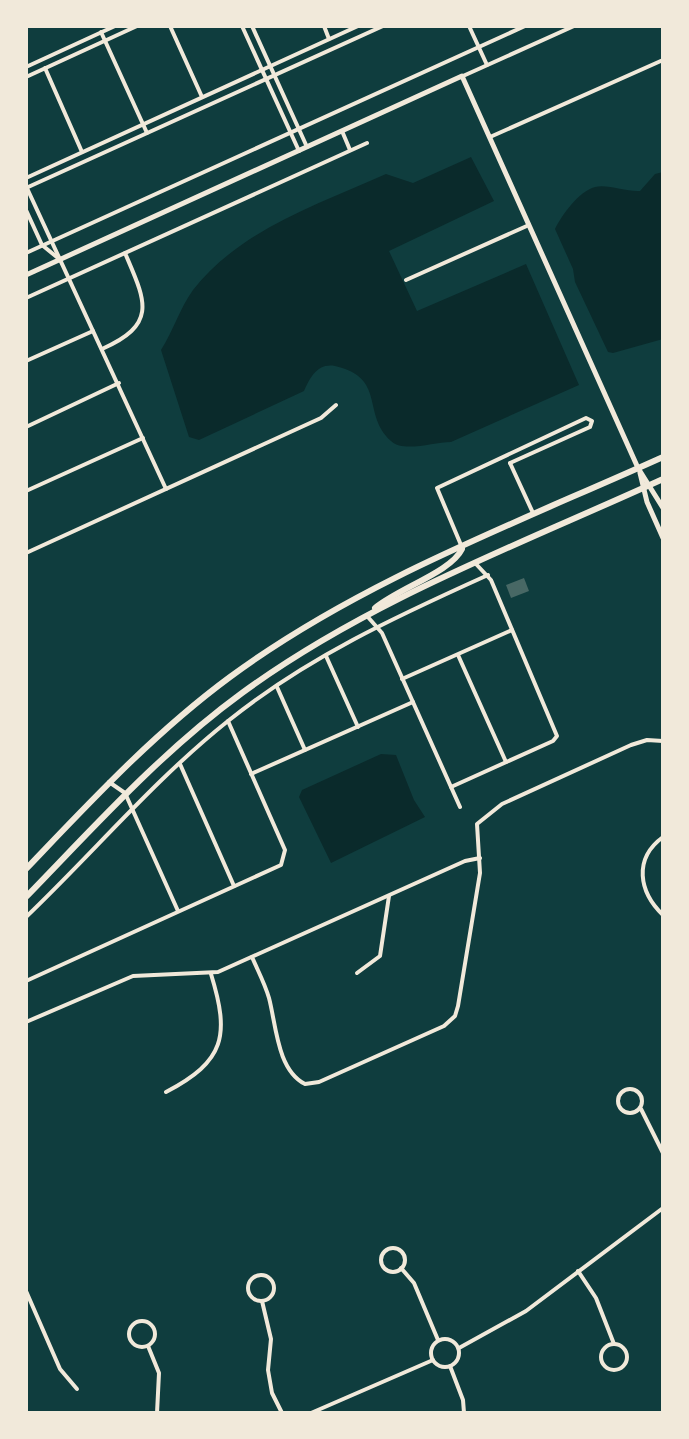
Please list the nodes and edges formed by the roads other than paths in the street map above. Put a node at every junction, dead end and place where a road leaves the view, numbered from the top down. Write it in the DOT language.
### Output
graph roads {
  1 [pos="115,26"];
  2 [pos="137,26"];
  3 [pos="170,26"];
  4 [pos="242,26"];
  5 [pos="252,26"];
  6 [pos="324,26"];
  7 [pos="358,26"];
  8 [pos="383,26"];
  9 [pos="469,26"];
  10 [pos="525,26"];
  11 [pos="574,26"];
  12 [pos="101,32"];
  13 [pos="329,39"];
  14 [pos="105,41"];
  15 [pos="479,47"];
  16 [pos="663,60"];
  17 [pos="487,65"];
  18 [pos="270,66"];
  19 [pos="26,67"];
  20 [pos="45,68"];
  21 [pos="262,70"];
  22 [pos="275,75"];
  23 [pos="462,76"];
  24 [pos="26,77"];
  25 [pos="266,79"];
  26 [pos="202,97"];
  27 [pos="143,124"];
  28 [pos="299,129"];
  29 [pos="342,131"];
  30 [pos="291,132"];
  31 [pos="147,133"];
  32 [pos="490,137"];
  33 [pos="367,143"];
  34 [pos="307,147"];
  35 [pos="350,150"];
  36 [pos="299,151"];
  37 [pos="82,152"];
  38 [pos="26,178"];
  39 [pos="26,187"];
  40 [pos="26,210"];
  41 [pos="529,225"];
  42 [pos="52,241"];
  43 [pos="42,245"];
  44 [pos="26,253"];
  45 [pos="125,253"];
  46 [pos="60,260"];
  47 [pos="26,275"];
  48 [pos="69,279"];
  49 [pos="406,280"];
  50 [pos="26,298"];
  51 [pos="93,331"];
  52 [pos="102,349"];
  53 [pos="26,361"];
  54 [pos="119,383"];
  55 [pos="336,405"];
  56 [pos="26,427"];
  57 [pos="143,438"];
  58 [pos="506,455"];
  59 [pos="663,457"];
  60 [pos="510,463"];
  61 [pos="638,468"];
  62 [pos="663,479"];
  63 [pos="646,487"];
  64 [pos="166,489"];
  65 [pos="26,491"];
  66 [pos="663,508"];
  67 [pos="534,516"];
  68 [pos="663,538"];
  69 [pos="462,549"];
  70 [pos="26,553"];
  71 [pos="476,564"];
  72 [pos="488,575"];
  73 [pos="367,616"];
  74 [pos="378,626"];
  75 [pos="512,630"];
  76 [pos="326,655"];
  77 [pos="458,655"];
  78 [pos="402,679"];
  79 [pos="277,686"];
  80 [pos="413,702"];
  81 [pos="228,721"];
  82 [pos="358,727"];
  83 [pos="663,741"];
  84 [pos="305,750"];
  85 [pos="506,762"];
  86 [pos="180,763"];
  87 [pos="251,774"];
  88 [pos="109,782"];
  89 [pos="451,787"];
  90 [pos="125,793"];
  91 [pos="460,807"];
  92 [pos="132,808"];
  93 [pos="663,837"];
  94 [pos="480,858"];
  95 [pos="26,869"];
  96 [pos="234,886"];
  97 [pos="389,896"];
  98 [pos="26,897"];
  99 [pos="178,911"];
  100 [pos="663,915"];
  101 [pos="26,917"];
  102 [pos="252,957"];
  103 [pos="357,973"];
  104 [pos="211,974"];
  105 [pos="26,981"];
  106 [pos="26,1022"];
  107 [pos="166,1092"];
  108 [pos="641,1107"];
  109 [pos="663,1153"];
  110 [pos="663,1208"];
  111 [pos="401,1268"];
  112 [pos="578,1271"];
  113 [pos="26,1291"];
  114 [pos="262,1301"];
  115 [pos="438,1341"];
  116 [pos="614,1344"];
  117 [pos="148,1346"];
  118 [pos="459,1348"];
  119 [pos="433,1360"];
  120 [pos="450,1366"];
  121 [pos="77,1389"];
  122 [pos="157,1413"];
  123 [pos="282,1413"];
  124 [pos="311,1413"];
  125 [pos="464,1413"];
  1 -- 12 [label="street"];
  2 -- 14 [label="street"];
  3 -- 26 [label="street"];
  4 -- 21 [label="street"];
  5 -- 18 [label="street"];
  6 -- 13 [label="street"];
  7 -- 13 [label="street"];
  8 -- 22 [label="street"];
  9 -- 15 [label="street"];
  10 -- 15 [label="street"];
  11 -- 17 [label="street"];
  12 -- 14 [label="street"];
  12 -- 19 [label="street"];
  13 -- 18 [label="street"];
  14 -- 20 [label="street"];
  14 -- 27 [label="street"];
  15 -- 17 [label="street"];
  15 -- 28 [label="street"];
  16 -- 32 [label="street"];
  17 -- 23 [label="street"];
  18 -- 21 [label="street"];
  18 -- 22 [label="street"];
  20 -- 24 [label="street"];
  20 -- 37 [label="street"];
  21 -- 25 [label="street"];
  21 -- 26 [label="street"];
  22 -- 25 [label="street"];
  22 -- 28 [label="street"];
  23 -- 29 [label="main road"];
  23 -- 32 [label="main road"];
  25 -- 30 [label="street"];
  25 -- 31 [label="street"];
  26 -- 27 [label="street"];
  27 -- 31 [label="street"];
  27 -- 37 [label="street"];
  28 -- 30 [label="street"];
  28 -- 34 [label="street"];
  29 -- 34 [label="main road"];
  29 -- 35 [label="street"];
  30 -- 36 [label="street"];
  30 -- 42 [label="street"];
  31 -- 39 [label="street"];
  32 -- 41 [label="main road"];
  33 -- 35 [label="street"];
  34 -- 36 [label="main road"];
  35 -- 45 [label="street"];
  36 -- 46 [label="main road"];
  37 -- 38 [label="street"];
  39 -- 42 [label="street"];
  40 -- 43 [label="street"];
  41 -- 49 [label="street"];
  41 -- 61 [label="main road"];
  42 -- 43 [label="street"];
  42 -- 46 [label="street"];
  43 -- 44 [label="street"];
  43 -- 46 [label="street"];
  45 -- 48 [label="street"];
  45 -- 52 [label="street"];
  46 -- 47 [label="main road"];
  46 -- 48 [label="street"];
  48 -- 50 [label="street"];
  48 -- 51 [label="street"];
  51 -- 52 [label="street"];
  51 -- 53 [label="street"];
  52 -- 54 [label="street"];
  54 -- 56 [label="street"];
  54 -- 57 [label="street"];
  55 -- 64 [label="street"];
  57 -- 64 [label="street"];
  57 -- 65 [label="street"];
  58 -- 60 [label="street"];
  58 -- 60 [label="street"];
  58 -- 69 [label="street"];
  59 -- 61 [label="highway"];
  60 -- 67 [label="street"];
  61 -- 63 [label="main road"];
  61 -- 67 [label="highway"];
  62 -- 63 [label="highway"];
  63 -- 66 [label="main road"];
  63 -- 68 [label="main road"];
  63 -- 71 [label="highway"];
  64 -- 70 [label="street"];
  67 -- 69 [label="highway"];
  69 -- 73 [label="highway"];
  69 -- 88 [label="highway"];
  71 -- 72 [label="street"];
  71 -- 73 [label="highway"];
  72 -- 74 [label="street"];
  72 -- 75 [label="street"];
  73 -- 74 [label="street"];
  73 -- 90 [label="highway"];
  74 -- 76 [label="street"];
  74 -- 78 [label="street"];
  75 -- 77 [label="street"];
  75 -- 85 [label="street"];
  76 -- 79 [label="street"];
  76 -- 82 [label="street"];
  77 -- 78 [label="street"];
  77 -- 85 [label="street"];
  78 -- 80 [label="street"];
  79 -- 81 [label="street"];
  79 -- 84 [label="street"];
  80 -- 82 [label="street"];
  80 -- 89 [label="street"];
  81 -- 86 [label="street"];
  81 -- 87 [label="street"];
  82 -- 84 [label="street"];
  83 -- 94 [label="street"];
  84 -- 87 [label="street"];
  85 -- 89 [label="street"];
  86 -- 92 [label="street"];
  86 -- 96 [label="street"];
  87 -- 96 [label="street"];
  88 -- 90 [label="street"];
  88 -- 95 [label="highway"];
  89 -- 91 [label="street"];
  90 -- 92 [label="street"];
  90 -- 98 [label="highway"];
  92 -- 99 [label="street"];
  92 -- 101 [label="street"];
  93 -- 100 [label="street"];
  94 -- 97 [label="street"];
  94 -- 102 [label="street"];
  96 -- 99 [label="street"];
  97 -- 102 [label="street"];
  97 -- 103 [label="street"];
  99 -- 105 [label="street"];
  102 -- 104 [label="street"];
  104 -- 106 [label="street"];
  104 -- 107 [label="street"];
  108 -- 108 [label="street"];
  108 -- 109 [label="street"];
  110 -- 112 [label="street"];
  111 -- 111 [label="street"];
  111 -- 115 [label="street"];
  112 -- 116 [label="street"];
  112 -- 118 [label="street"];
  113 -- 121 [label="street"];
  114 -- 114 [label="street"];
  114 -- 123 [label="street"];
  115 -- 118 [label="street"];
  115 -- 119 [label="street"];
  116 -- 116 [label="street"];
  117 -- 117 [label="street"];
  117 -- 122 [label="street"];
  118 -- 120 [label="street"];
  119 -- 120 [label="street"];
  119 -- 124 [label="street"];
  120 -- 125 [label="street"];
}
